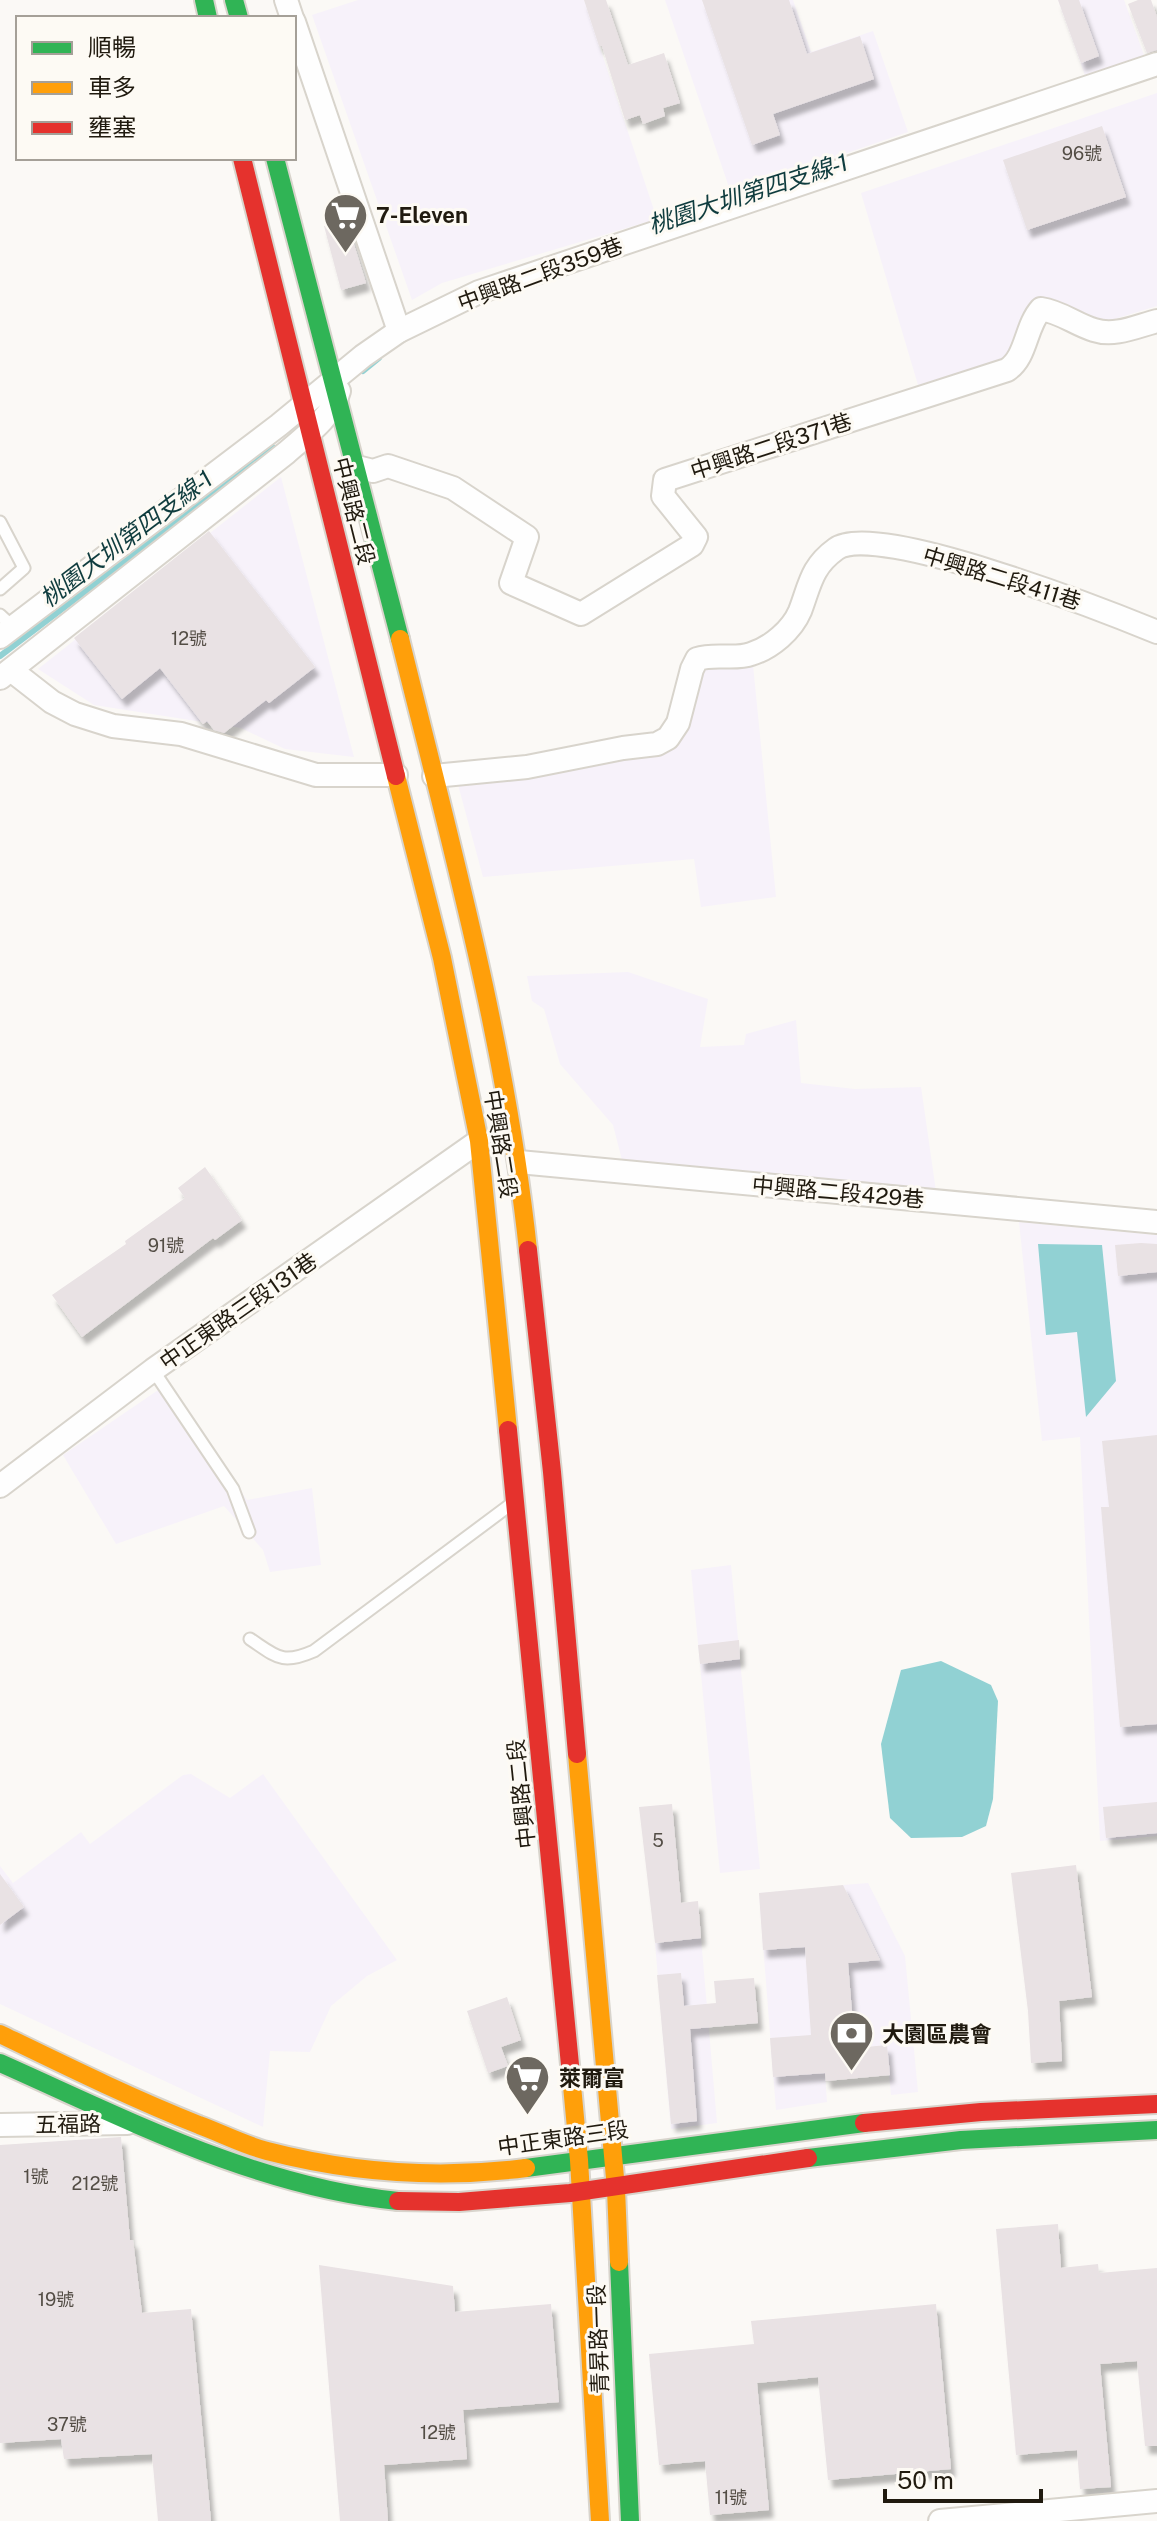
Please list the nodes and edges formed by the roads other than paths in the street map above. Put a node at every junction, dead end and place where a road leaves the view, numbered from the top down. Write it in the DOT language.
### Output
graph roads {
  1 [pos="296,29"];
  2 [pos="1157,64"];
  3 [pos="242,160"];
  4 [pos="276,160"];
  5 [pos="1157,321"];
  6 [pos="399,331"];
  7 [pos="338,383"];
  8 [pos="303,407"];
  9 [pos="309,433"];
  10 [pos="357,467"];
  11 [pos="0,522"];
  12 [pos="0,589"];
  13 [pos="4,626"];
  14 [pos="1157,632"];
  15 [pos="6,674"];
  16 [pos="396,775"];
  17 [pos="434,776"];
  18 [pos="479,1141"];
  19 [pos="519,1162"];
  20 [pos="1157,1222"];
  21 [pos="153,1370"];
  22 [pos="0,1486"];
  23 [pos="514,1502"];
  24 [pos="249,1532"];
  25 [pos="250,1639"];
  26 [pos="590,1900"];
  27 [pos="556,1903"];
  28 [pos="0,2034"];
  29 [pos="0,2063"];
  30 [pos="1157,2104"];
  31 [pos="136,2122"];
  32 [pos="0,2125"];
  33 [pos="1157,2130"];
  34 [pos="613,2155"];
  35 [pos="579,2160"];
  36 [pos="616,2189"];
  37 [pos="581,2192"];
  38 [pos="1157,2501"];
  39 [pos="600,2521"];
  40 [pos="630,2521"];
  41 [pos="940,2521"];
  1 -- 6 [label="street"];
  2 -- 6 [label="street, 中興路二段359巷"];
  3 -- 8 [label="street, 中興路二段"];
  4 -- 7 [label="street, 中興路二段"];
  5 -- 10 [label="street, 中興路二段371巷"];
  6 -- 7 [label="street, 中興路二段359巷"];
  7 -- 8 [label="street"];
  7 -- 9 [label="street"];
  7 -- 10 [label="street, 中興路二段"];
  8 -- 9 [label="street, 中興路二段"];
  8 -- 13 [label="street"];
  9 -- 15 [label="street"];
  9 -- 16 [label="street, 中興路二段"];
  10 -- 17 [label="street, 中興路二段"];
  11 -- 12 [label="lane"];
  14 -- 17 [label="street, 中興路二段411巷"];
  15 -- 16 [label="street"];
  16 -- 17 [label="street"];
  16 -- 18 [label="street, 中興路二段"];
  17 -- 19 [label="street, 中興路二段"];
  18 -- 19 [label="street"];
  18 -- 21 [label="street, 中正東路三段131巷"];
  18 -- 23 [label="street, 中興路二段"];
  19 -- 20 [label="street, 中興路二段429巷"];
  19 -- 26 [label="street, 中興路二段"];
  21 -- 22 [label="street, 中正東路三段131巷"];
  21 -- 24 [label="lane"];
  23 -- 25 [label="lane"];
  23 -- 27 [label="street, 中興路二段"];
  26 -- 27 [label="street"];
  26 -- 34 [label="street, 中興路二段"];
  27 -- 35 [label="street, 中興路二段"];
  28 -- 35 [label="street, 中正東路三段"];
  29 -- 31 [label="street"];
  30 -- 34 [label="street, 中正東路三段"];
  31 -- 32 [label="street, 五福路"];
  31 -- 37 [label="street"];
  33 -- 36 [label="street"];
  34 -- 35 [label="street, 中正東路三段"];
  34 -- 36 [label="street, 青昇路一段"];
  35 -- 37 [label="street, 青昇路一段"];
  36 -- 37 [label="street"];
  36 -- 40 [label="street, 青昇路一段"];
  37 -- 39 [label="street, 青昇路一段"];
  38 -- 41 [label="street"];
}
